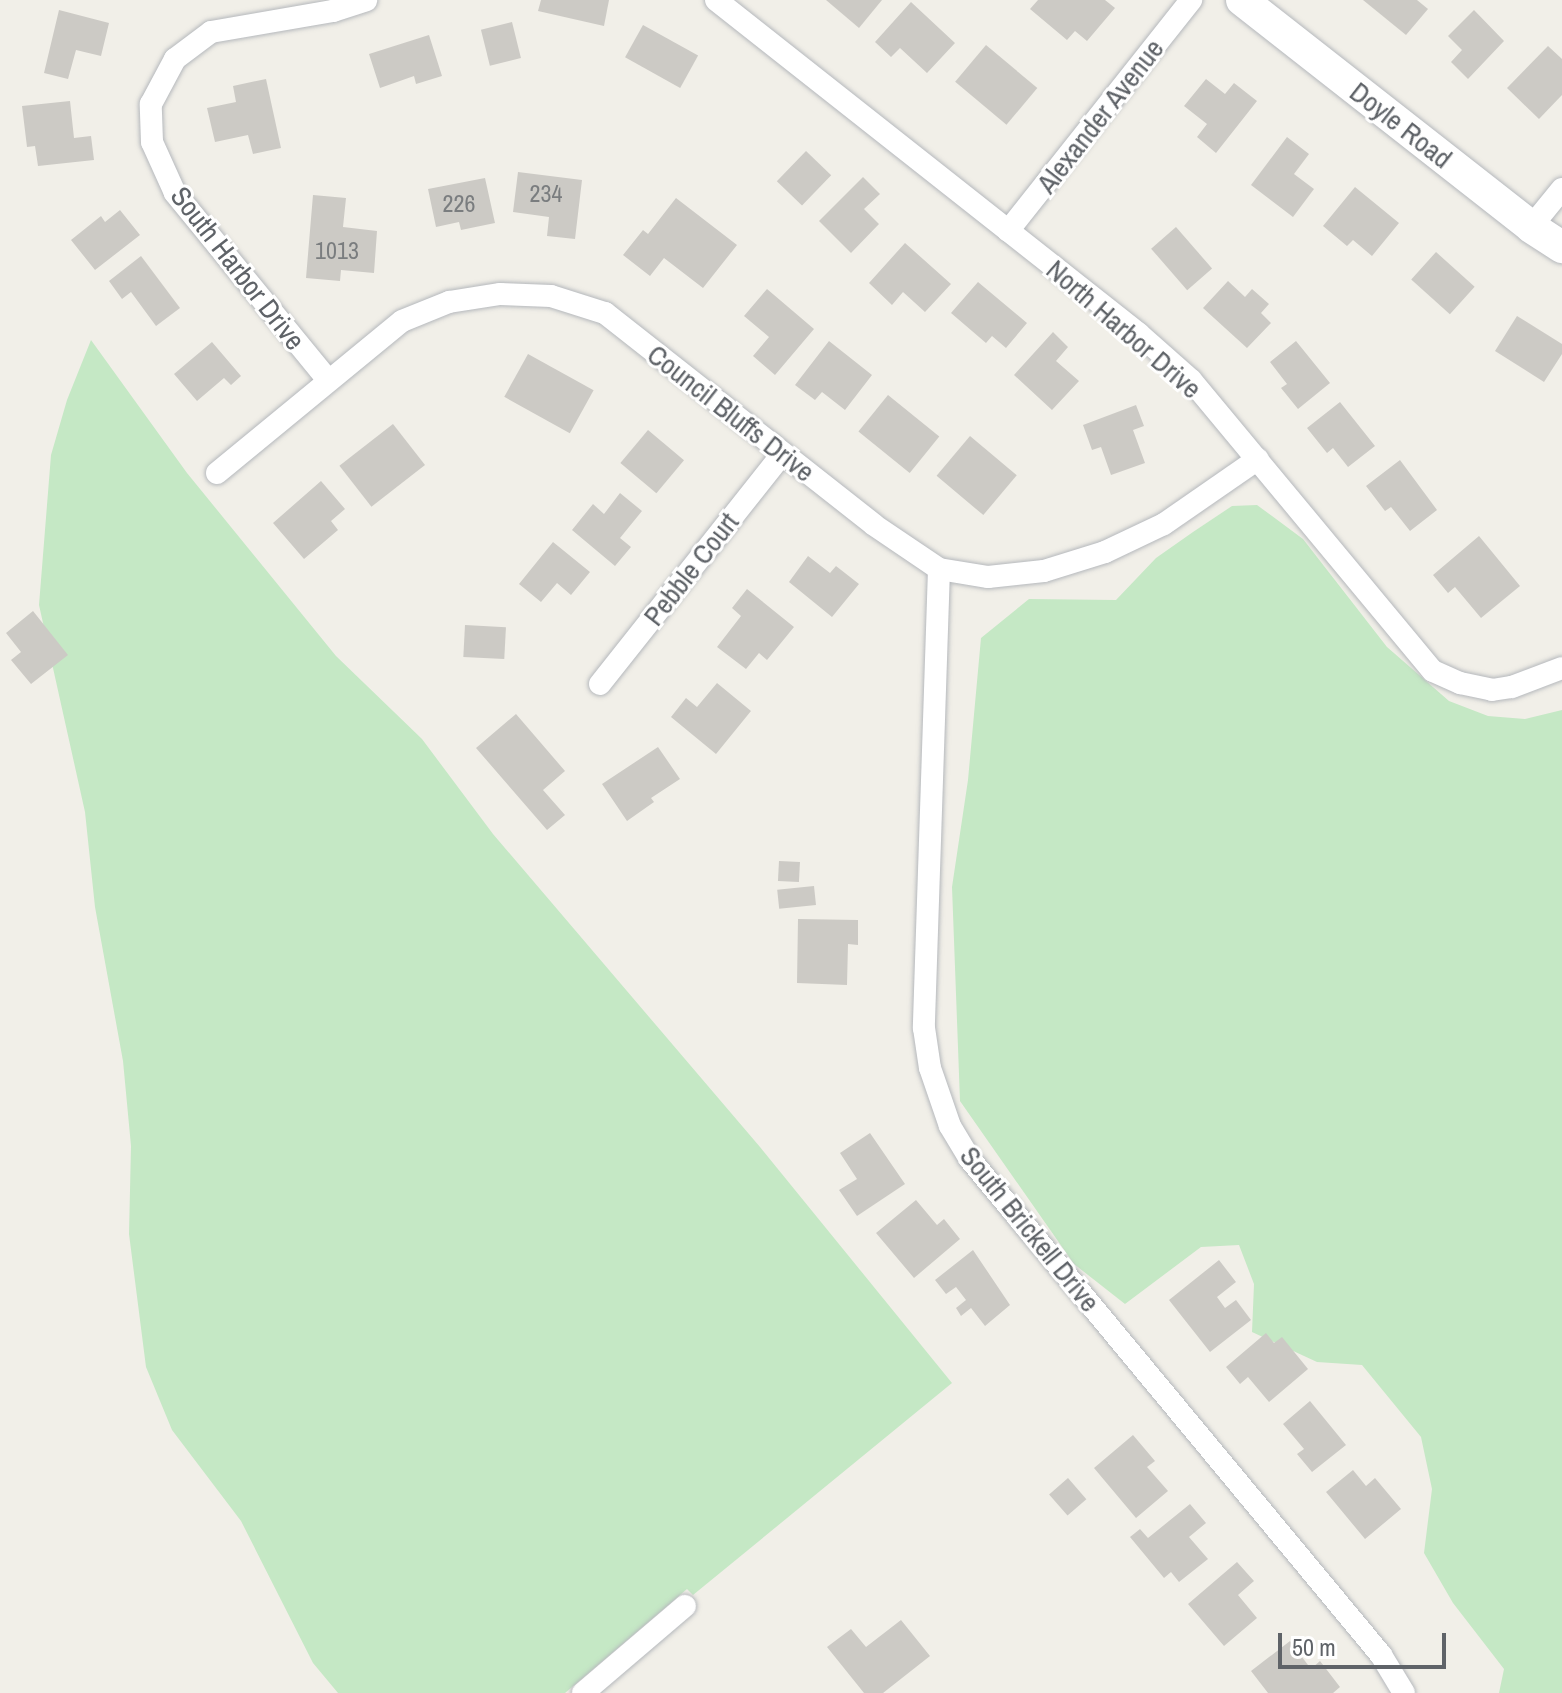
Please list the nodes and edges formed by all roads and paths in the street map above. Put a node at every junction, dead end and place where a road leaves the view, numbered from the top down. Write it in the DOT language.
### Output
graph roads {
  1 [pos="366,0"];
  2 [pos="716,0"];
  3 [pos="1191,0"];
  4 [pos="1242,0"];
  5 [pos="1562,189"];
  6 [pos="1531,227"];
  7 [pos="1008,231"];
  8 [pos="1562,247"];
  9 [pos="328,380"];
  10 [pos="782,454"];
  11 [pos="1258,459"];
  12 [pos="217,473"];
  13 [pos="939,569"];
  14 [pos="1562,668"];
  15 [pos="600,684"];
  16 [pos="685,1606"];
  17 [pos="583,1693"];
  18 [pos="1404,1693"];
  1 -- 9 [label="street, South Harbor Drive"];
  2 -- 7 [label="street, North Harbor Drive"];
  3 -- 7 [label="street, Alexander Avenue"];
  4 -- 6 [label="main road, Doyle Road"];
  5 -- 6 [label="street"];
  6 -- 8 [label="main road, Doyle Road"];
  7 -- 11 [label="street, North Harbor Drive"];
  9 -- 10 [label="street, Council Bluffs Drive"];
  9 -- 12 [label="street, Council Bluffs Drive"];
  10 -- 13 [label="street, Council Bluffs Drive"];
  10 -- 15 [label="street, Pebble Court"];
  11 -- 13 [label="street, Council Bluffs Drive"];
  11 -- 14 [label="street, North Harbor Drive"];
  13 -- 18 [label="street, South Brickell Drive"];
  16 -- 17 [label="street"];
}
